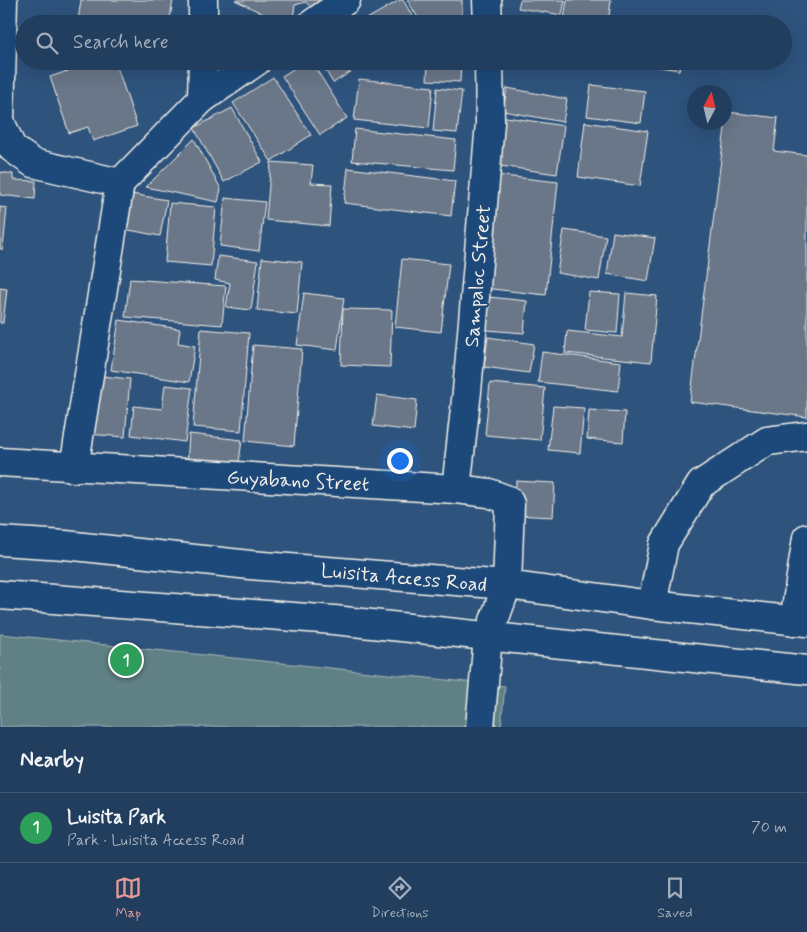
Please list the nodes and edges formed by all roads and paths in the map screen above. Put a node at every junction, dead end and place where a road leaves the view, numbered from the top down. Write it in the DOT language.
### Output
graph roads {
  1 [pos="3,0"];
  2 [pos="203,0"];
  3 [pos="346,0"];
  4 [pos="487,0"];
  5 [pos="203,15"];
  6 [pos="325,15"];
  7 [pos="488,15"];
  8 [pos="202,70"];
  9 [pos="244,70"];
  10 [pos="489,70"];
  11 [pos="202,99"];
  12 [pos="120,183"];
  13 [pos="807,436"];
  14 [pos="0,462"];
  15 [pos="74,468"];
  16 [pos="456,490"];
  17 [pos="807,538"];
  18 [pos="0,541"];
  19 [pos="507,585"];
  20 [pos="0,595"];
  21 [pos="652,605"];
  22 [pos="801,621"];
  23 [pos="488,637"];
  24 [pos="807,670"];
  25 [pos="480,727"];
  1 -- 12 [label="street"];
  2 -- 5 [label="street"];
  3 -- 6 [label="street"];
  4 -- 7 [label="street"];
  8 -- 11 [label="street"];
  9 -- 11 [label="street"];
  10 -- 16 [label="street, Sampaloc Street"];
  11 -- 12 [label="street"];
  12 -- 15 [label="street"];
  13 -- 21 [label="street"];
  14 -- 15 [label="street, Guyabano Street"];
  15 -- 16 [label="street, Guyabano Street"];
  16 -- 19 [label="street, Guyabano Street"];
  17 -- 22 [label="street"];
  18 -- 19 [label="street, Luisita Access Road"];
  19 -- 21 [label="street, Luisita Access Road"];
  19 -- 23 [label="street"];
  20 -- 23 [label="street"];
  21 -- 22 [label="street, Luisita Access Road"];
  23 -- 24 [label="street"];
  23 -- 25 [label="street"];
}
